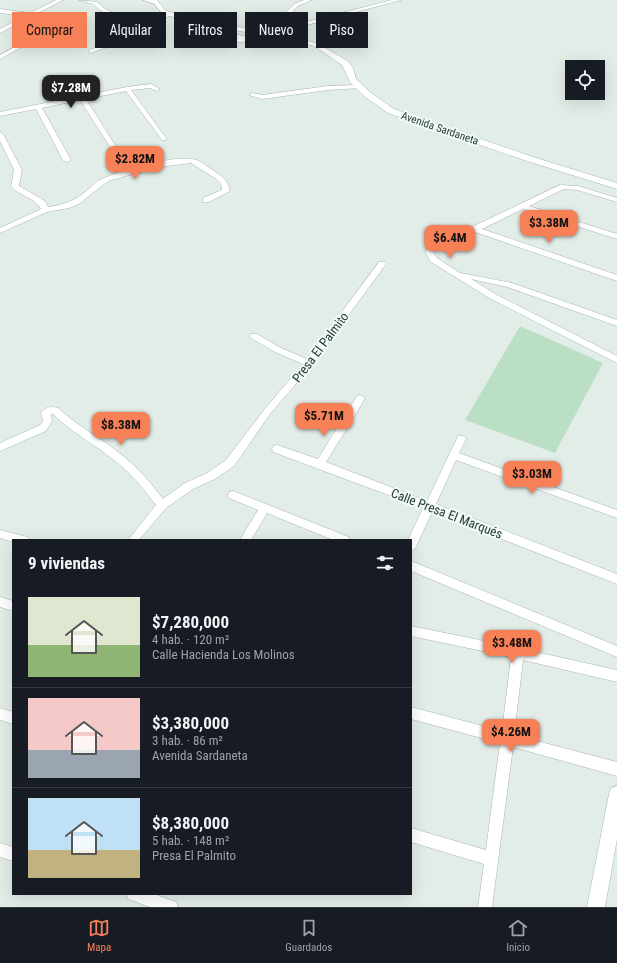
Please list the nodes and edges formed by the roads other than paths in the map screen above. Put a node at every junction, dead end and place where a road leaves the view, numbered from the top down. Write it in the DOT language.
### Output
graph roads {
  1 [pos="60,0"];
  2 [pos="82,0"];
  3 [pos="101,0"];
  4 [pos="146,0"];
  5 [pos="308,0"];
  6 [pos="398,0"];
  7 [pos="154,1"];
  8 [pos="385,1"];
  9 [pos="95,3"];
  10 [pos="0,11"];
  11 [pos="36,12"];
  12 [pos="106,12"];
  13 [pos="290,12"];
  14 [pos="12,13"];
  15 [pos="169,15"];
  16 [pos="166,16"];
  17 [pos="308,23"];
  18 [pos="12,25"];
  19 [pos="245,29"];
  20 [pos="0,31"];
  21 [pos="250,39"];
  22 [pos="308,42"];
  23 [pos="16,48"];
  24 [pos="99,48"];
  25 [pos="91,51"];
  26 [pos="0,57"];
  27 [pos="359,87"];
  28 [pos="127,89"];
  29 [pos="157,89"];
  30 [pos="252,95"];
  31 [pos="82,98"];
  32 [pos="38,106"];
  33 [pos="0,114"];
  34 [pos="0,134"];
  35 [pos="164,139"];
  36 [pos="115,150"];
  37 [pos="67,160"];
  38 [pos="617,186"];
  39 [pos="206,200"];
  40 [pos="617,200"];
  41 [pos="522,206"];
  42 [pos="45,210"];
  43 [pos="475,229"];
  44 [pos="0,230"];
  45 [pos="617,237"];
  46 [pos="382,264"];
  47 [pos="456,275"];
  48 [pos="617,278"];
  49 [pos="617,323"];
  50 [pos="254,336"];
  51 [pos="617,360"];
  52 [pos="309,363"];
  53 [pos="360,398"];
  54 [pos="312,407"];
  55 [pos="347,422"];
  56 [pos="461,439"];
  57 [pos="0,447"];
  58 [pos="277,449"];
  59 [pos="454,455"];
  60 [pos="320,464"];
  61 [pos="233,495"];
  62 [pos="162,506"];
  63 [pos="430,507"];
  64 [pos="265,508"];
  65 [pos="617,514"];
  66 [pos="0,534"];
  67 [pos="20,539"];
  68 [pos="134,539"];
  69 [pos="246,539"];
  70 [pos="342,539"];
  71 [pos="412,544"];
  72 [pos="412,566"];
  73 [pos="617,579"];
  74 [pos="0,602"];
  75 [pos="12,606"];
  76 [pos="412,630"];
  77 [pos="617,652"];
  78 [pos="518,653"];
  79 [pos="617,676"];
  80 [pos="412,713"];
  81 [pos="0,714"];
  82 [pos="12,718"];
  83 [pos="506,738"];
  84 [pos="617,769"];
  85 [pos="617,794"];
  86 [pos="412,835"];
  87 [pos="0,850"];
  88 [pos="12,854"];
  89 [pos="492,859"];
  90 [pos="136,895"];
  91 [pos="171,907"];
  92 [pos="485,907"];
  93 [pos="596,907"];
  1 -- 11 [label="street"];
  2 -- 9 [label="street"];
  3 -- 9 [label="street"];
  4 -- 7 [label="street"];
  5 -- 13 [label="street"];
  6 -- 8 [label="street"];
  7 -- 15 [label="street"];
  8 -- 17 [label="street"];
  9 -- 12 [label="street"];
  10 -- 14 [label="street"];
  15 -- 16 [label="street"];
  15 -- 19 [label="street, Avenida Sardaneta"];
  18 -- 20 [label="street"];
  21 -- 21 [label="street"];
  22 -- 27 [label="street, Avenida Sardaneta"];
  23 -- 26 [label="street"];
  24 -- 25 [label="street"];
  27 -- 30 [label="street"];
  27 -- 38 [label="street, Avenida Sardaneta"];
  28 -- 29 [label="street"];
  28 -- 31 [label="street"];
  28 -- 35 [label="street"];
  31 -- 32 [label="street"];
  31 -- 36 [label="street"];
  32 -- 33 [label="street"];
  32 -- 37 [label="street"];
  34 -- 42 [label="street"];
  39 -- 42 [label="street"];
  40 -- 41 [label="street"];
  41 -- 43 [label="street"];
  41 -- 45 [label="street"];
  42 -- 44 [label="street"];
  43 -- 47 [label="street"];
  43 -- 48 [label="street"];
  46 -- 52 [label="street, Presa El Palmito"];
  47 -- 49 [label="street"];
  47 -- 51 [label="street"];
  50 -- 52 [label="street"];
  52 -- 62 [label="street, Presa El Palmito"];
  53 -- 55 [label="street"];
  54 -- 55 [label="street"];
  55 -- 60 [label="street"];
  56 -- 59 [label="street"];
  57 -- 62 [label="street"];
  58 -- 60 [label="street, Calle Presa El Marqués"];
  59 -- 63 [label="street"];
  59 -- 65 [label="street"];
  60 -- 63 [label="street, Calle Presa El Marqués"];
  61 -- 64 [label="street"];
  62 -- 68 [label="street, Presa El Palmito"];
  63 -- 71 [label="street"];
  63 -- 73 [label="street, Calle Presa El Marqués"];
  64 -- 69 [label="street"];
  64 -- 70 [label="street"];
  66 -- 67 [label="street"];
  72 -- 77 [label="street"];
  74 -- 75 [label="street"];
  76 -- 78 [label="street"];
  78 -- 79 [label="street"];
  78 -- 83 [label="street"];
  80 -- 83 [label="street"];
  81 -- 82 [label="street"];
  83 -- 84 [label="street"];
  83 -- 89 [label="street"];
  85 -- 93 [label="street"];
  86 -- 89 [label="street"];
  87 -- 88 [label="street"];
  89 -- 92 [label="street"];
  90 -- 91 [label="street"];
}
